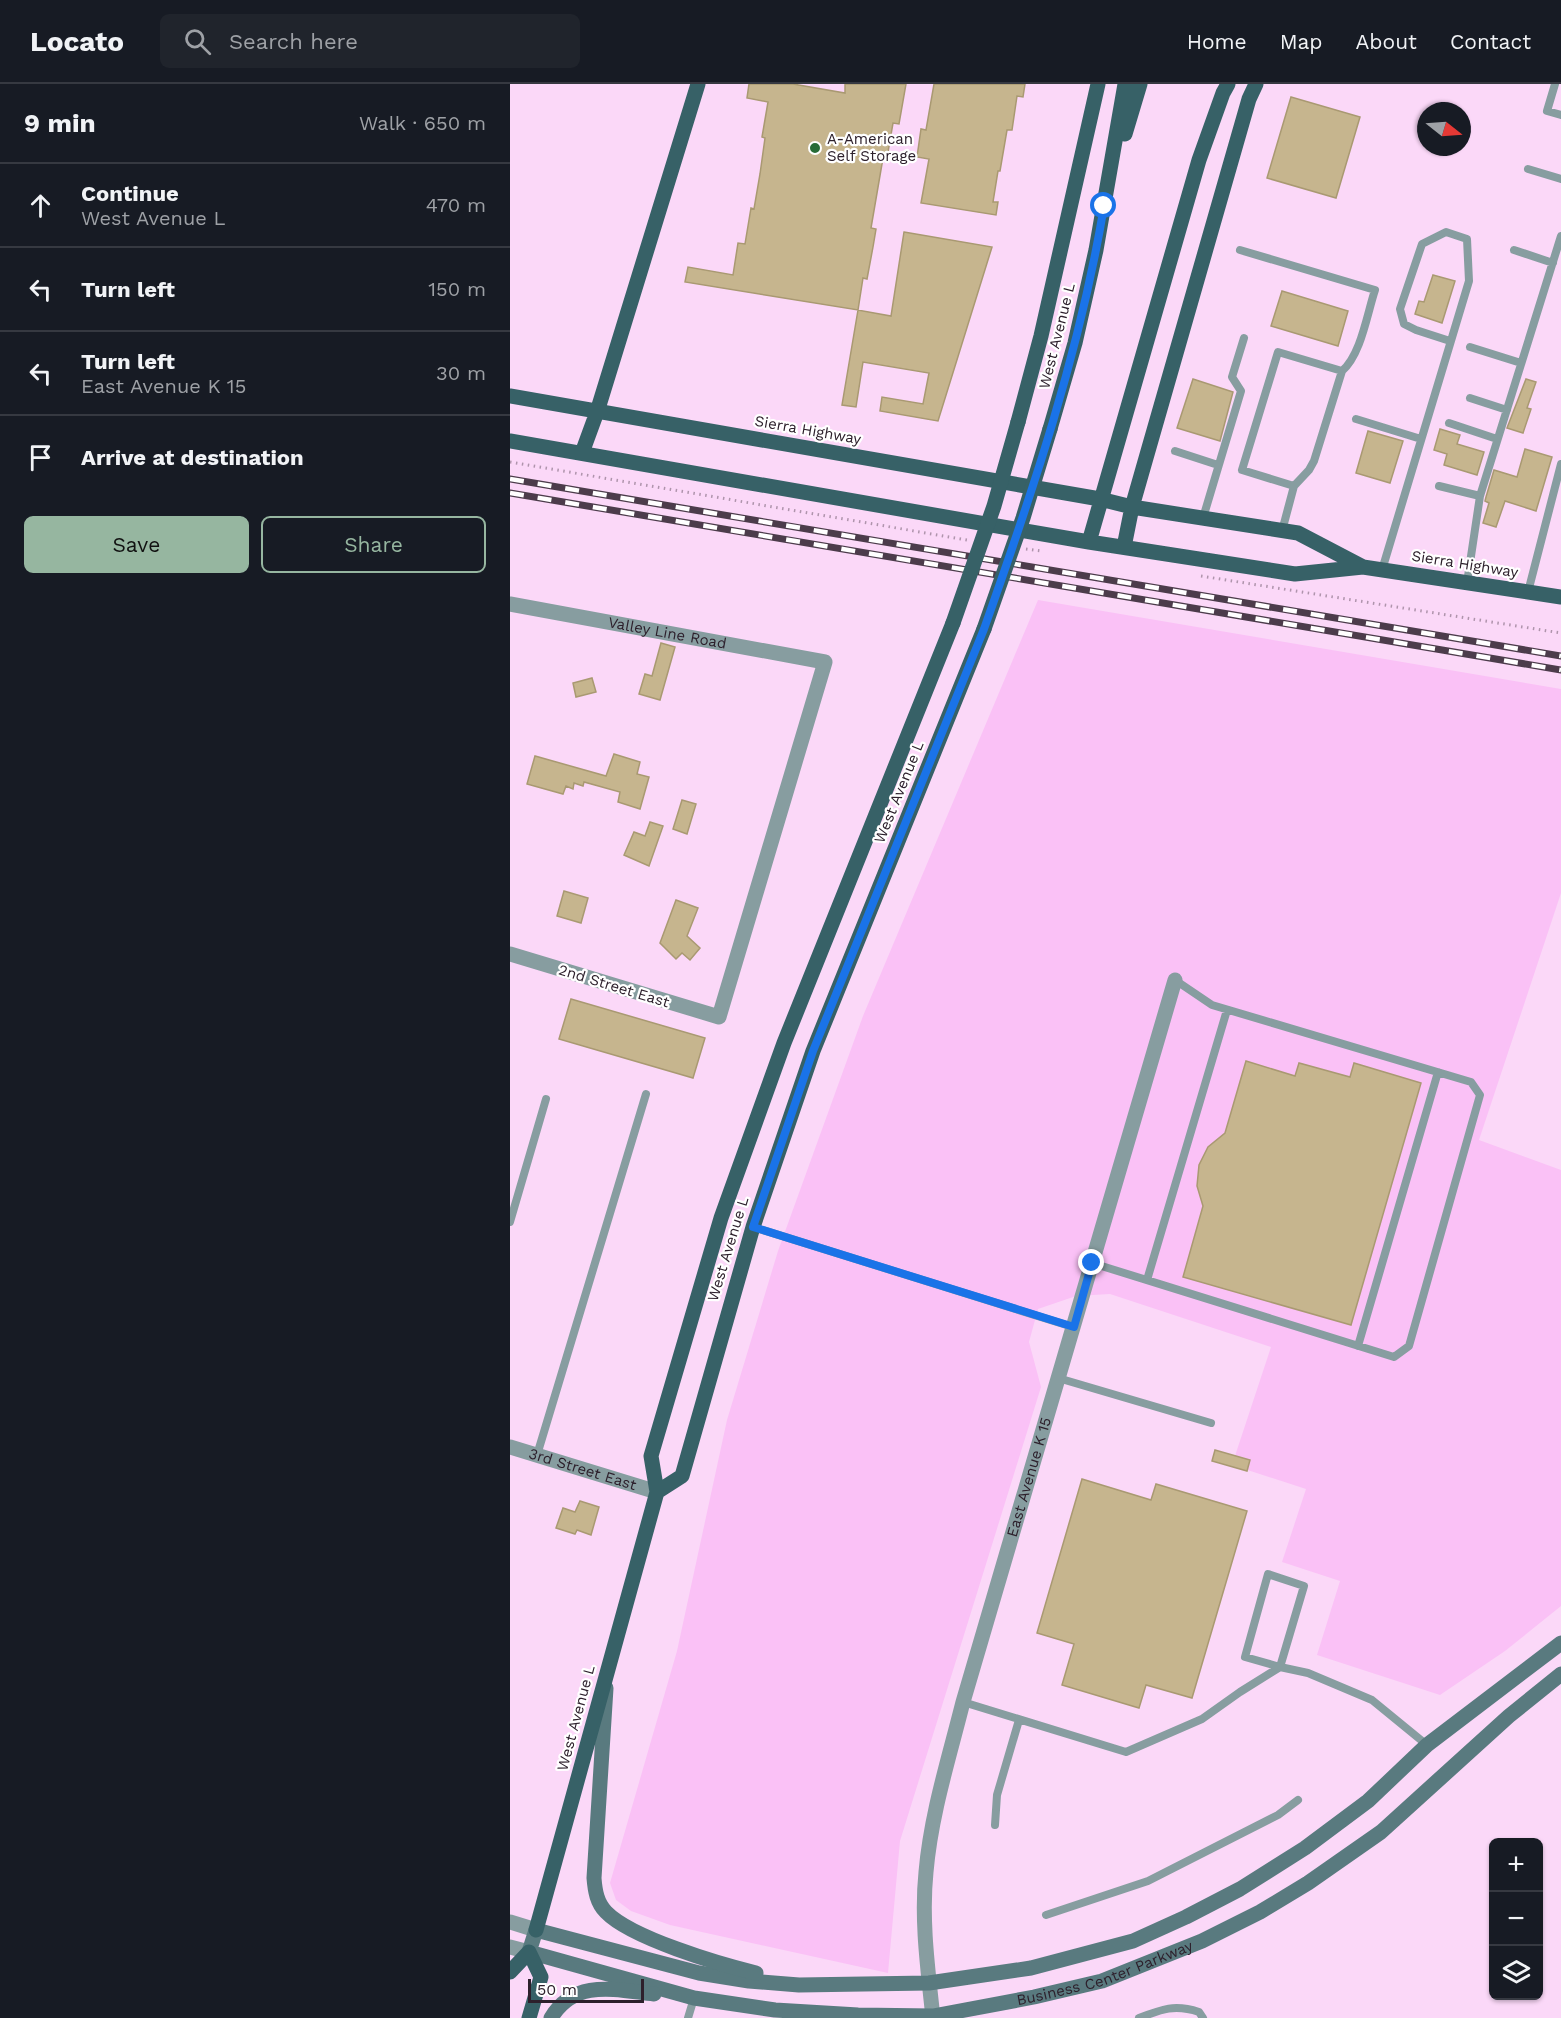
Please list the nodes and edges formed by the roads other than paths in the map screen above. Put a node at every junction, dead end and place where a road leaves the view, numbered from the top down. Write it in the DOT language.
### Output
graph roads {
  1 [pos="699,84"];
  2 [pos="1087,84"];
  3 [pos="1098,84"];
  4 [pos="1125,84"];
  5 [pos="1140,84"];
  6 [pos="1228,84"];
  7 [pos="1256,84"];
  8 [pos="1555,84"];
  9 [pos="1561,115"];
  10 [pos="1528,169"];
  11 [pos="1561,178"];
  12 [pos="1104,206"];
  13 [pos="1561,236"];
  14 [pos="1064,237"];
  15 [pos="1240,250"];
  16 [pos="1514,250"];
  17 [pos="1553,263"];
  18 [pos="1244,338"];
  19 [pos="1450,341"];
  20 [pos="1470,346"];
  21 [pos="1521,363"];
  22 [pos="1341,371"];
  23 [pos="510,396"];
  24 [pos="1470,398"];
  25 [pos="1506,410"];
  26 [pos="597,411"];
  27 [pos="1356,419"];
  28 [pos="1449,423"];
  29 [pos="1421,439"];
  30 [pos="1497,439"];
  31 [pos="510,441"];
  32 [pos="1175,451"];
  33 [pos="582,453"];
  34 [pos="1561,464"];
  35 [pos="1218,465"];
  36 [pos="1294,486"];
  37 [pos="1439,486"];
  38 [pos="1480,496"];
  39 [pos="1100,499"];
  40 [pos="1132,507"];
  41 [pos="1203,518"];
  42 [pos="1282,531"];
  43 [pos="1089,542"];
  44 [pos="1124,548"];
  45 [pos="1363,567"];
  46 [pos="1382,570"];
  47 [pos="1467,583"];
  48 [pos="1528,592"];
  49 [pos="1561,597"];
  50 [pos="510,604"];
  51 [pos="510,954"];
  52 [pos="1175,980"];
  53 [pos="1227,1010"];
  54 [pos="719,1017"];
  55 [pos="1438,1072"];
  56 [pos="646,1094"];
  57 [pos="546,1099"];
  58 [pos="510,1222"];
  59 [pos="753,1227"];
  60 [pos="1092,1263"];
  61 [pos="1147,1280"];
  62 [pos="1074,1327"];
  63 [pos="1358,1346"];
  64 [pos="1058,1378"];
  65 [pos="1211,1423"];
  66 [pos="510,1447"];
  67 [pos="537,1455"];
  68 [pos="657,1492"];
  69 [pos="1561,1643"];
  70 [pos="1280,1667"];
  71 [pos="607,1674"];
  72 [pos="1561,1674"];
  73 [pos="963,1702"];
  74 [pos="1019,1720"];
  75 [pos="1427,1745"];
  76 [pos="1298,1800"];
  77 [pos="995,1825"];
  78 [pos="1046,1915"];
  79 [pos="510,1922"];
  80 [pos="536,1930"];
  81 [pos="510,1947"];
  82 [pos="529,1952"];
  83 [pos="510,1972"];
  84 [pos="929,1983"];
  85 [pos="799,1985"];
  86 [pos="694,1998"];
  87 [pos="933,2017"];
  88 [pos="529,2018"];
  89 [pos="551,2018"];
  90 [pos="688,2018"];
  91 [pos="1139,2018"];
  92 [pos="1203,2018"];
  1 -- 26 [label="main road"];
  2 -- 14 [label="main road"];
  3 -- 14 [label="main road, West Avenue L"];
  4 -- 12 [label="main road, West Avenue L"];
  5 -- 12 [label="main road"];
  6 -- 39 [label="main road"];
  7 -- 40 [label="main road"];
  8 -- 9 [label="lane"];
  10 -- 11 [label="lane"];
  12 -- 59 [label="main road, West Avenue L, bridge"];
  13 -- 17 [label="lane"];
  14 -- 68 [label="main road, West Avenue L, bridge"];
  15 -- 22 [label="lane"];
  16 -- 17 [label="lane"];
  17 -- 21 [label="lane"];
  18 -- 35 [label="lane"];
  19 -- 19 [label="lane"];
  19 -- 29 [label="lane"];
  20 -- 21 [label="lane"];
  21 -- 25 [label="lane"];
  22 -- 36 [label="lane"];
  22 -- 36 [label="lane"];
  23 -- 26 [label="main road, Sierra Highway"];
  24 -- 25 [label="lane"];
  25 -- 30 [label="lane"];
  26 -- 33 [label="main road"];
  26 -- 39 [label="main road, Sierra Highway"];
  27 -- 29 [label="lane"];
  28 -- 30 [label="lane"];
  29 -- 46 [label="lane"];
  30 -- 38 [label="lane"];
  31 -- 33 [label="main road"];
  32 -- 35 [label="lane"];
  33 -- 43 [label="main road"];
  34 -- 48 [label="lane"];
  35 -- 41 [label="lane"];
  36 -- 42 [label="lane"];
  37 -- 38 [label="lane"];
  38 -- 47 [label="lane"];
  39 -- 40 [label="main road, Sierra Highway"];
  39 -- 43 [label="main road"];
  40 -- 41 [label="main road, Sierra Highway"];
  40 -- 44 [label="main road"];
  41 -- 42 [label="main road, Sierra Highway"];
  42 -- 45 [label="main road, Sierra Highway"];
  43 -- 44 [label="main road, Sierra Highway"];
  44 -- 45 [label="main road, Sierra Highway"];
  45 -- 46 [label="main road, Sierra Highway"];
  46 -- 47 [label="main road, Sierra Highway"];
  47 -- 48 [label="main road, Sierra Highway"];
  48 -- 49 [label="main road, Sierra Highway"];
  50 -- 54 [label="street, Valley Line Road"];
  51 -- 54 [label="street, 2nd Street East"];
  52 -- 53 [label="lane"];
  52 -- 60 [label="street, East Avenue K 15"];
  53 -- 55 [label="lane"];
  53 -- 61 [label="lane"];
  55 -- 63 [label="lane"];
  55 -- 63 [label="lane"];
  56 -- 67 [label="lane"];
  57 -- 58 [label="lane"];
  59 -- 62 [label="lane"];
  59 -- 68 [label="main road, West Avenue L"];
  60 -- 61 [label="lane"];
  60 -- 62 [label="street, East Avenue K 15"];
  61 -- 63 [label="lane"];
  62 -- 64 [label="street, East Avenue K 15"];
  64 -- 65 [label="lane"];
  64 -- 73 [label="street, East Avenue K 15"];
  66 -- 67 [label="street, 3rd Street East"];
  67 -- 68 [label="street, 3rd Street East"];
  68 -- 71 [label="main road, West Avenue L"];
  69 -- 75 [label="main road, Business Center Parkway"];
  70 -- 70 [label="lane"];
  70 -- 74 [label="lane"];
  70 -- 75 [label="lane"];
  71 -- 80 [label="main road, West Avenue L"];
  71 -- 85 [label="main road"];
  72 -- 87 [label="main road, Business Center Parkway"];
  73 -- 74 [label="lane"];
  73 -- 84 [label="street, East Avenue K 15"];
  74 -- 77 [label="lane"];
  75 -- 84 [label="main road, Business Center Parkway"];
  76 -- 78 [label="lane"];
  79 -- 80 [label="street"];
  80 -- 82 [label="main road, West Avenue L"];
  80 -- 85 [label="main road, Business Center Parkway"];
  81 -- 82 [label="street"];
  82 -- 83 [label="main road, West Avenue L"];
  82 -- 86 [label="main road, Business Center Parkway"];
  82 -- 88 [label="main road"];
  84 -- 85 [label="main road, Business Center Parkway"];
  84 -- 87 [label="street, East Avenue K 15"];
  86 -- 87 [label="main road, Business Center Parkway"];
  86 -- 89 [label="main road"];
  86 -- 90 [label="lane"];
  91 -- 92 [label="lane"];
}
